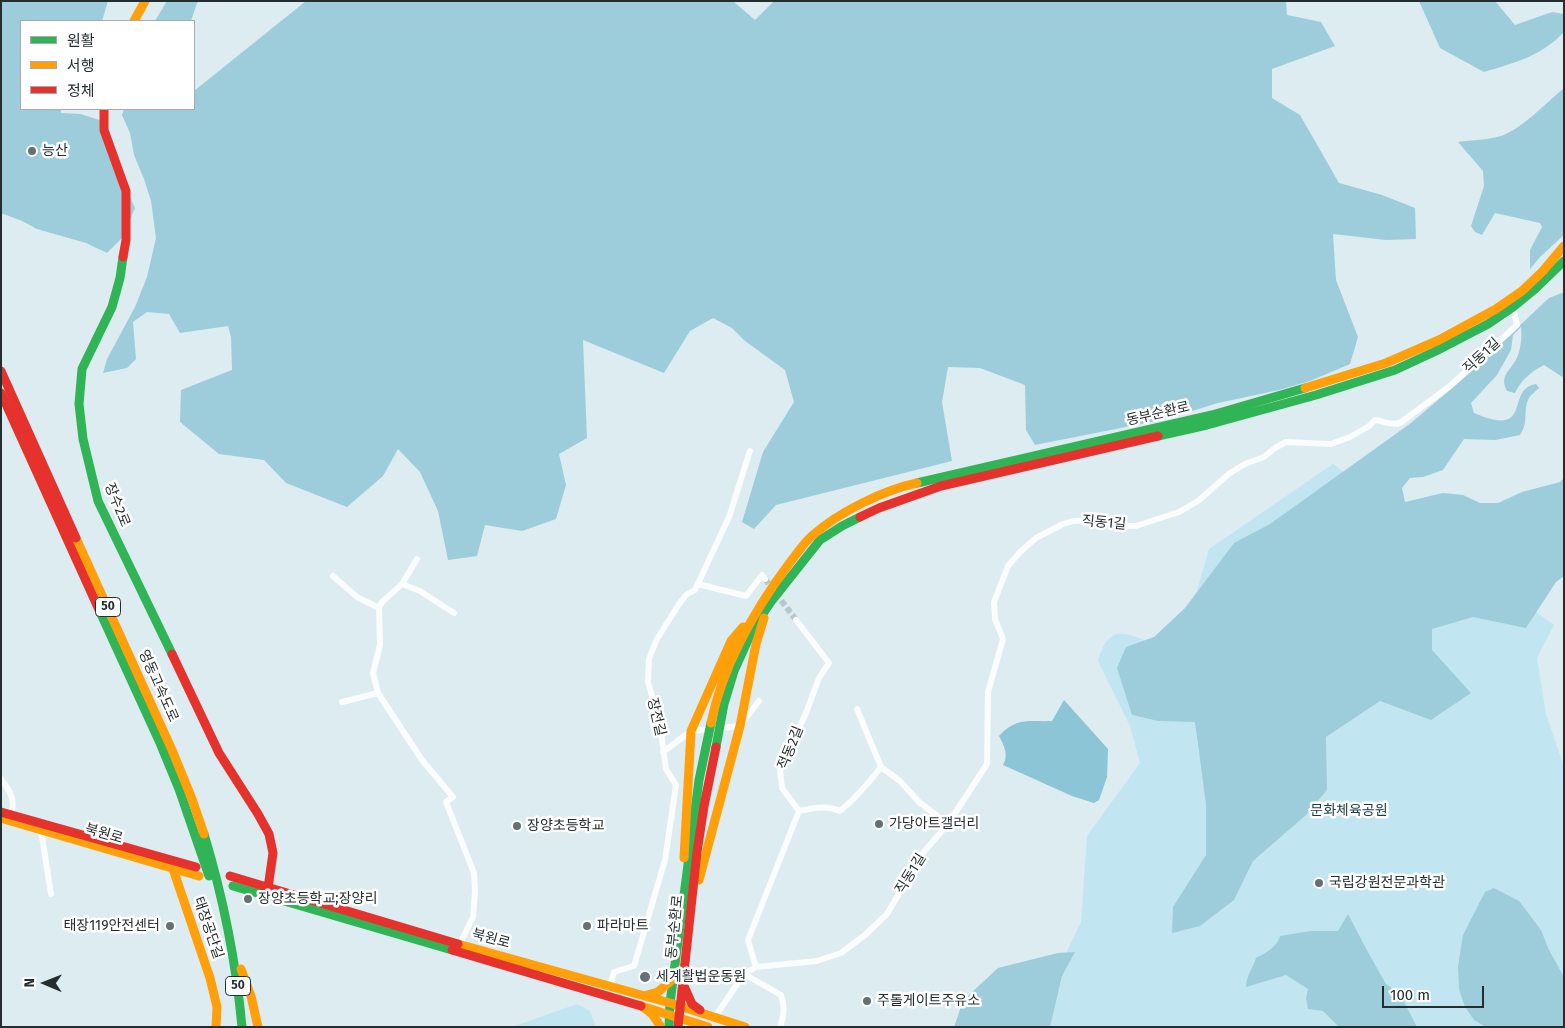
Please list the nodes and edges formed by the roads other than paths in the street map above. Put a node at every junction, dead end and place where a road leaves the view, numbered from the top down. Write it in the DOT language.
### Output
graph roads {
  1 [pos="145,1"];
  2 [pos="135,20"];
  3 [pos="104,110"];
  4 [pos="1564,246"];
  5 [pos="1564,261"];
  6 [pos="1513,307"];
  7 [pos="1,372"];
  8 [pos="1,394"];
  9 [pos="750,452"];
  10 [pos="417,560"];
  11 [pos="333,576"];
  12 [pos="765,579"];
  13 [pos="402,584"];
  14 [pos="698,584"];
  15 [pos="765,604"];
  16 [pos="378,608"];
  17 [pos="454,613"];
  18 [pos="796,620"];
  19 [pos="378,693"];
  20 [pos="759,701"];
  21 [pos="342,702"];
  22 [pos="858,709"];
  23 [pos="740,726"];
  24 [pos="691,731"];
  25 [pos="663,752"];
  26 [pos="880,767"];
  27 [pos="1,779"];
  28 [pos="799,811"];
  29 [pos="1,812"];
  30 [pos="11,814"];
  31 [pos="1,818"];
  32 [pos="948,824"];
  33 [pos="41,826"];
  34 [pos="204,848"];
  35 [pos="174,865"];
  36 [pos="198,872"];
  37 [pos="230,876"];
  38 [pos="233,886"];
  39 [pos="266,892"];
  40 [pos="51,894"];
  41 [pos="220,903"];
  42 [pos="395,930"];
  43 [pos="684,933"];
  44 [pos="460,944"];
  45 [pos="233,946"];
  46 [pos="756,967"];
  47 [pos="744,974"];
  48 [pos="674,979"];
  49 [pos="683,984"];
  50 [pos="610,986"];
  51 [pos="642,995"];
  52 [pos="670,1003"];
  53 [pos="640,1005"];
  54 [pos="680,1006"];
  55 [pos="669,1014"];
  56 [pos="710,1016"];
  57 [pos="679,1022"];
  58 [pos="704,1026"];
  59 [pos="216,1027"];
  60 [pos="235,1027"];
  61 [pos="242,1027"];
  62 [pos="258,1027"];
  63 [pos="661,1027"];
  64 [pos="669,1027"];
  65 [pos="745,1027"];
  66 [pos="780,1027"];
  1 -- 2 [label="main road"];
  3 -- 39 [label="main road, 장수2로"];
  4 -- 15 [label="main road, 동부순환로"];
  5 -- 6 [label="main road, 동부순환로"];
  6 -- 15 [label="main road, 동부순환로"];
  6 -- 32 [label="street, 직동1길"];
  7 -- 34 [label="main road, 영동고속도로 / 50"];
  8 -- 34 [label="main road, 영동고속도로 / 50"];
  9 -- 14 [label="street, 장전길"];
  10 -- 13 [label="street"];
  11 -- 16 [label="street"];
  12 -- 14 [label="street"];
  13 -- 16 [label="street"];
  13 -- 17 [label="street"];
  14 -- 25 [label="street, 장전길"];
  15 -- 23 [label="main road"];
  15 -- 24 [label="main road"];
  15 -- 43 [label="main road, 동부순환로"];
  16 -- 19 [label="street"];
  18 -- 28 [label="street, 적동2길"];
  19 -- 21 [label="street"];
  19 -- 44 [label="street"];
  20 -- 23 [label="street"];
  22 -- 26 [label="street"];
  23 -- 24 [label="street"];
  23 -- 43 [label="main road"];
  24 -- 25 [label="street"];
  24 -- 43 [label="main road"];
  25 -- 50 [label="street, 장전길"];
  26 -- 28 [label="street"];
  26 -- 32 [label="street"];
  27 -- 30 [label="street"];
  28 -- 46 [label="street"];
  29 -- 30 [label="main road, 북원로"];
  30 -- 33 [label="main road, 북원로"];
  31 -- 33 [label="main road, 북원로"];
  32 -- 46 [label="street, 직동1길"];
  33 -- 35 [label="main road, 북원로"];
  33 -- 40 [label="street"];
  34 -- 41 [label="main road, 영동고속도로 / 50"];
  35 -- 36 [label="main road, 북원로"];
  35 -- 59 [label="main road, 태장공단길"];
  37 -- 39 [label="main road, 북원로"];
  38 -- 39 [label="main road, 북원로"];
  39 -- 42 [label="main road, 북원로"];
  41 -- 45 [label="main road, 영동고속도로 / 50"];
  41 -- 60 [label="main road, 영동고속도로 / 50"];
  42 -- 44 [label="main road, 북원로"];
  42 -- 53 [label="main road, 북원로"];
  43 -- 48 [label="main road, 동부순환로"];
  43 -- 49 [label="main road, 동부순환로"];
  44 -- 50 [label="main road, 북원로"];
  45 -- 61 [label="main road, 영동고속도로 / 50"];
  45 -- 62 [label="main road"];
  46 -- 47 [label="street, 직동1길"];
  47 -- 56 [label="street, 직동1길"];
  47 -- 66 [label="street"];
  48 -- 51 [label="main road"];
  48 -- 52 [label="main road, 동부순환로"];
  49 -- 54 [label="main road, 동부순환로"];
  49 -- 56 [label="main road"];
  50 -- 51 [label="main road, 북원로"];
  51 -- 52 [label="main road, 북원로"];
  52 -- 54 [label="main road, 북원로"];
  52 -- 55 [label="main road, 동부순환로"];
  53 -- 55 [label="main road, 북원로"];
  53 -- 63 [label="main road"];
  54 -- 56 [label="main road, 북원로"];
  54 -- 57 [label="main road, 동부순환로"];
  55 -- 57 [label="main road, 북원로"];
  55 -- 64 [label="main road, 동부순환로"];
  56 -- 65 [label="main road, 북원로"];
  57 -- 58 [label="main road, 북원로"];
}
